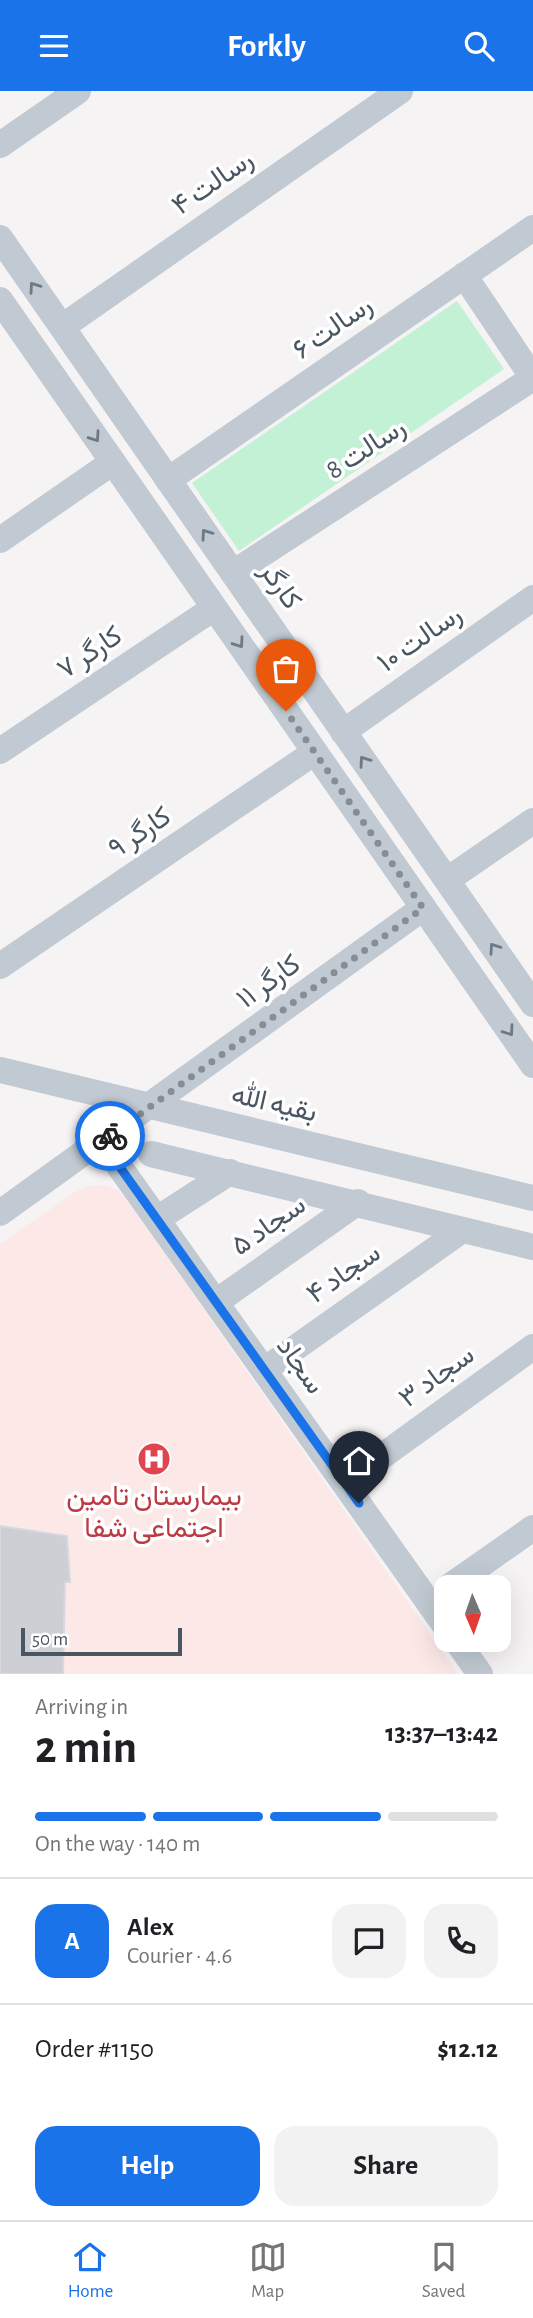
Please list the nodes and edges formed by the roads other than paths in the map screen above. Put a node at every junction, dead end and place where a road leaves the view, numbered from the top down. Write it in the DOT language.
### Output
graph roads {
  1 [pos="78,91"];
  2 [pos="389,94"];
  3 [pos="0,145"];
  4 [pos="533,228"];
  5 [pos="0,238"];
  6 [pos="464,275"];
  7 [pos="3,309"];
  8 [pos="62,327"];
  9 [pos="533,378"];
  10 [pos="99,381"];
  11 [pos="70,401"];
  12 [pos="113,462"];
  13 [pos="168,480"];
  14 [pos="0,540"];
  15 [pos="233,573"];
  16 [pos="533,598"];
  17 [pos="214,607"];
  18 [pos="343,731"];
  19 [pos="0,751"];
  20 [pos="315,752"];
  21 [pos="533,821"];
  22 [pos="447,880"];
  23 [pos="423,908"];
  24 [pos="0,965"];
  25 [pos="533,1004"];
  26 [pos="533,1065"];
  27 [pos="0,1070"];
  28 [pos="151,1107"];
  29 [pos="102,1142"];
  30 [pos="151,1154"];
  31 [pos="230,1172"];
  32 [pos="533,1198"];
  33 [pos="358,1202"];
  34 [pos="0,1213"];
  35 [pos="157,1219"];
  36 [pos="461,1231"];
  37 [pos="533,1247"];
  38 [pos="216,1302"];
  39 [pos="533,1347"];
  40 [pos="264,1370"];
  41 [pos="345,1483"];
  42 [pos="533,1528"];
  43 [pos="466,1575"];
  44 [pos="434,1585"];
  45 [pos="464,1652"];
  46 [pos="480,1674"];
  1 -- 3 [label="street"];
  2 -- 8 [label="street, رسالت ۴"];
  4 -- 6 [label="street, رسالت ۶"];
  8 -- 5 [label="street, کارگر, one-way"];
  6 -- 9 [label="street"];
  6 -- 13 [label="street, رسالت ۶"];
  7 -- 11 [label="street"];
  8 -- 10 [label="street, کارگر"];
  9 -- 15 [label="street, رسالت 8"];
  10 -- 11 [label="street"];
  10 -- 13 [label="street, کارگر"];
  11 -- 12 [label="street, one-way"];
  12 -- 14 [label="street"];
  12 -- 17 [label="street"];
  15 -- 13 [label="street, کارگر, one-way"];
  15 -- 18 [label="street, کارگر"];
  16 -- 18 [label="street, رسالت ۱۰"];
  17 -- 19 [label="street, کارگر ۷"];
  17 -- 20 [label="street, one-way"];
  22 -- 18 [label="street, کارگر, one-way"];
  20 -- 23 [label="street"];
  20 -- 24 [label="street, کارگر ۹"];
  21 -- 22 [label="street"];
  25 -- 22 [label="street, کارگر, one-way"];
  23 -- 26 [label="street, one-way"];
  23 -- 28 [label="street, کارگر ۱۱"];
  27 -- 28 [label="street, بقیه الله"];
  28 -- 29 [label="street, کارگر ۱۱"];
  28 -- 32 [label="street, بقیه الله"];
  29 -- 34 [label="street, کارگر ۱۱"];
  29 -- 35 [label="street, سجاد"];
  30 -- 31 [label="street"];
  31 -- 33 [label="street"];
  31 -- 35 [label="street"];
  33 -- 36 [label="street"];
  33 -- 38 [label="street, سجاد ۵"];
  35 -- 38 [label="street, سجاد"];
  36 -- 37 [label="street"];
  36 -- 40 [label="street, سجاد ۴"];
  38 -- 40 [label="street, سجاد"];
  39 -- 41 [label="street, سجاد ۳"];
  40 -- 41 [label="street, سجاد"];
  41 -- 44 [label="street, سجاد"];
  42 -- 43 [label="street"];
  45 -- 46 [label="street"];
}
